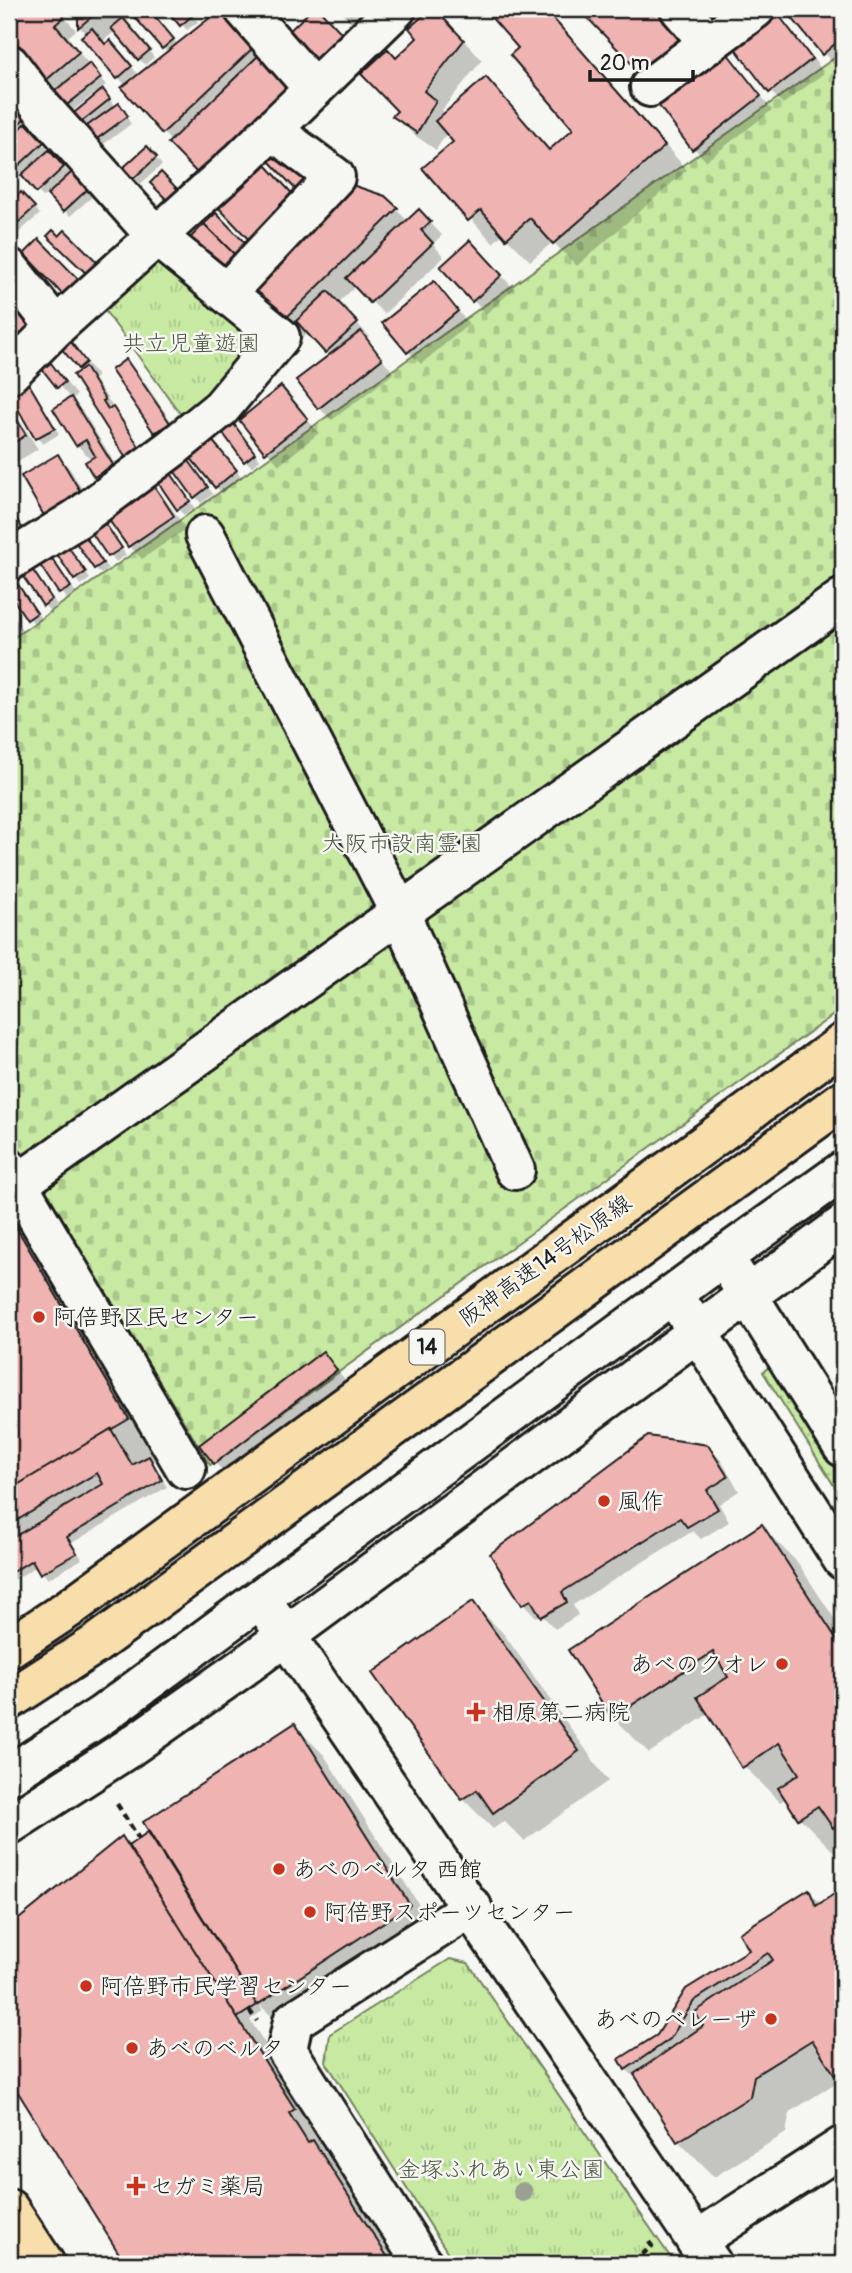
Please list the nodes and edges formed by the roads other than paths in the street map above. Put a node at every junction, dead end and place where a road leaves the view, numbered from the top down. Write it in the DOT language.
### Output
graph roads {
  1 [pos="244,9"];
  2 [pos="396,9"];
  3 [pos="680,9"];
  4 [pos="755,9"];
  5 [pos="709,43"];
  6 [pos="9,64"];
  7 [pos="650,87"];
  8 [pos="314,89"];
  9 [pos="272,130"];
  10 [pos="156,236"];
  11 [pos="9,268"];
  12 [pos="226,293"];
  13 [pos="56,327"];
  14 [pos="9,374"];
  15 [pos="205,535"];
  16 [pos="9,561"];
  17 [pos="843,598"];
  18 [pos="400,913"];
  19 [pos="843,1043"];
  20 [pos="843,1100"];
  21 [pos="515,1170"];
  22 [pos="843,1171"];
  23 [pos="14,1176"];
  24 [pos="843,1225"];
  25 [pos="723,1257"];
  26 [pos="673,1294"];
  27 [pos="749,1295"];
  28 [pos="699,1332"];
  29 [pos="843,1447"];
  30 [pos="186,1469"];
  31 [pos="843,1559"];
  32 [pos="261,1599"];
  33 [pos="286,1636"];
  34 [pos="9,1648"];
  35 [pos="9,1700"];
  36 [pos="9,1775"];
  37 [pos="9,1825"];
  38 [pos="472,1907"];
  39 [pos="843,2146"];
  40 [pos="9,2209"];
  41 [pos="704,2252"];
  42 [pos="45,2264"];
  43 [pos="424,2264"];
  1 -- 8 [label="street"];
  2 -- 8 [label="street"];
  3 -- 5 [label="street"];
  4 -- 5 [label="street"];
  5 -- 7 [label="street"];
  6 -- 10 [label="street"];
  8 -- 9 [label="street"];
  9 -- 10 [label="street"];
  9 -- 12 [label="street"];
  10 -- 12 [label="street"];
  10 -- 13 [label="street"];
  11 -- 13 [label="street"];
  12 -- 16 [label="street"];
  13 -- 14 [label="street"];
  15 -- 18 [label="street"];
  17 -- 18 [label="street"];
  18 -- 21 [label="street"];
  18 -- 23 [label="street"];
  19 -- 34 [label="main road, 阪神高速14号松原線 / 14"];
  20 -- 35 [label="main road, 阪神高速14号松原線 / 14"];
  22 -- 25 [label="street"];
  23 -- 30 [label="street"];
  24 -- 27 [label="street"];
  25 -- 26 [label="street"];
  25 -- 27 [label="street"];
  26 -- 28 [label="street"];
  26 -- 32 [label="street"];
  27 -- 28 [label="street"];
  27 -- 29 [label="street"];
  28 -- 31 [label="street"];
  28 -- 33 [label="street"];
  32 -- 33 [label="street"];
  32 -- 36 [label="street"];
  33 -- 37 [label="street"];
  33 -- 38 [label="street"];
  38 -- 41 [label="street"];
  38 -- 43 [label="street"];
  39 -- 41 [label="street"];
  40 -- 42 [label="main road"];
}
